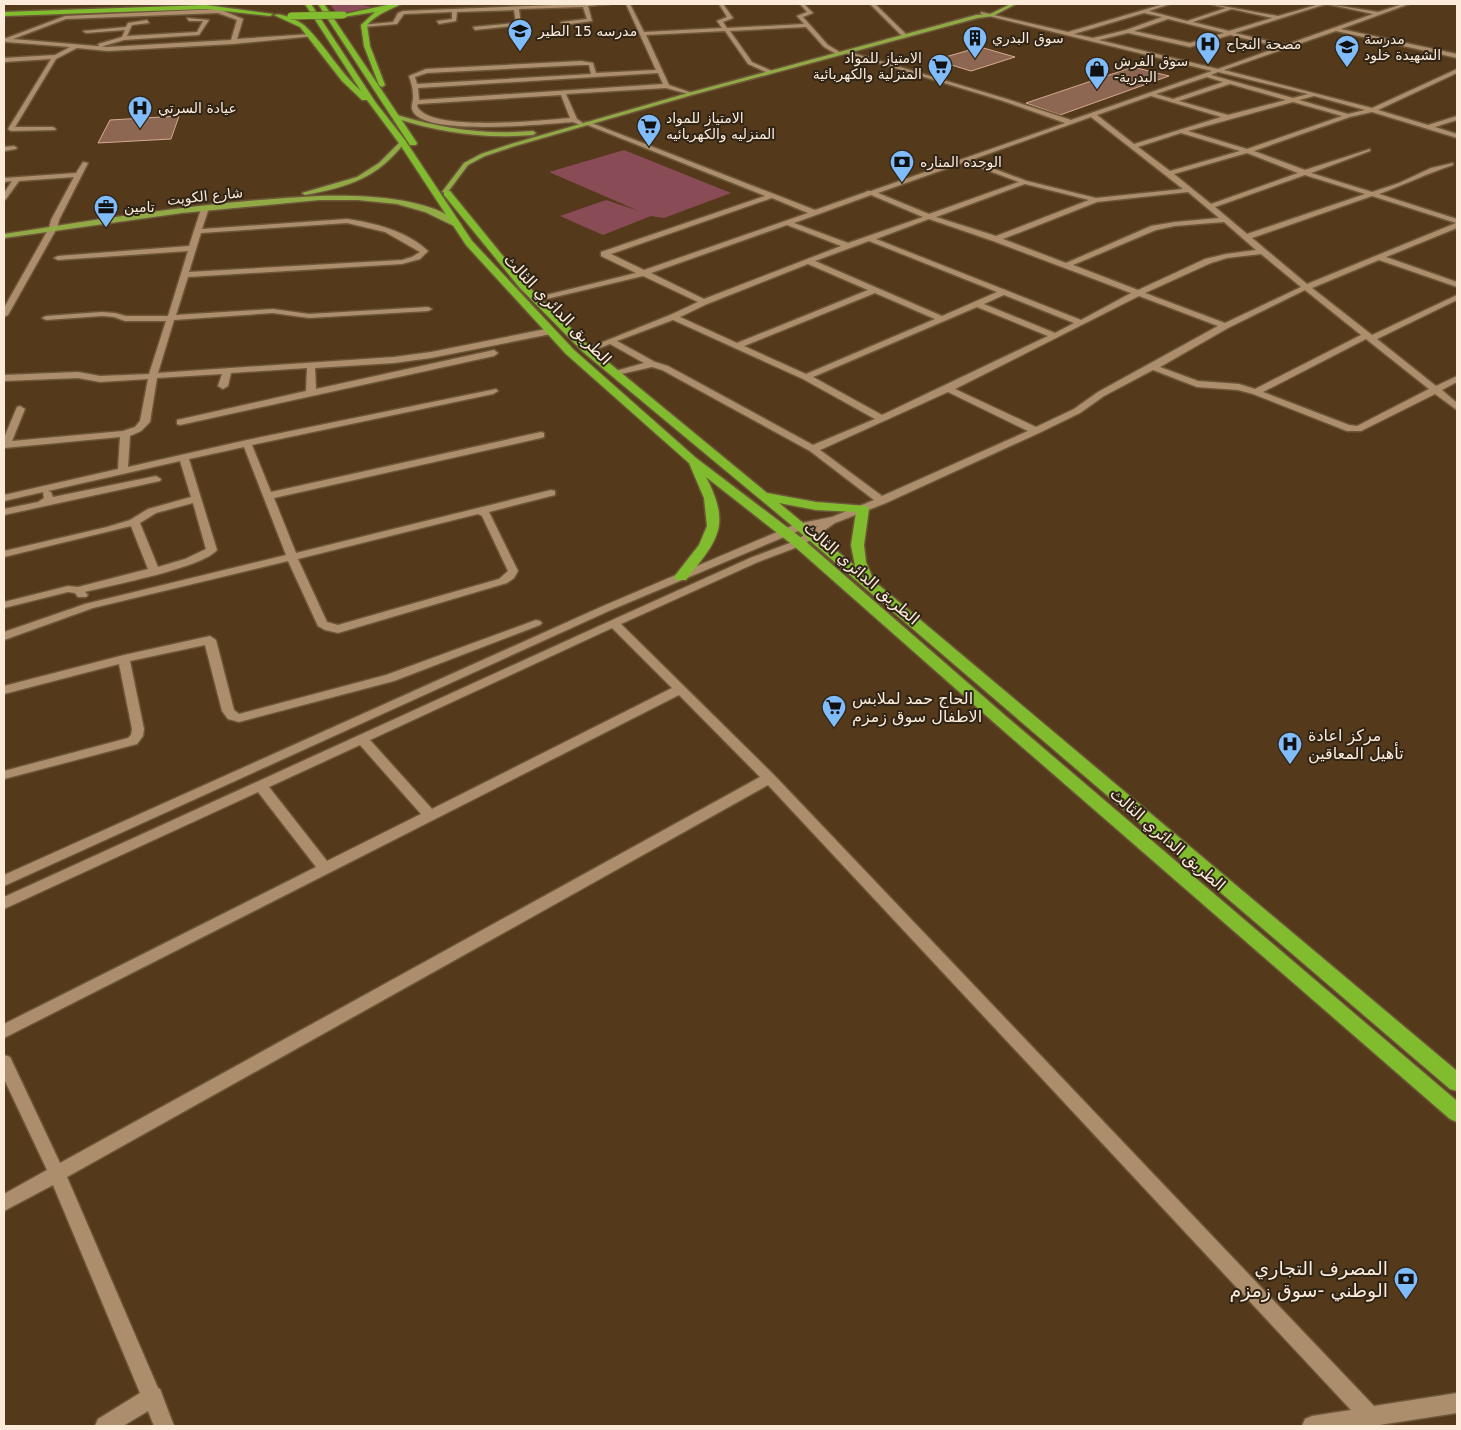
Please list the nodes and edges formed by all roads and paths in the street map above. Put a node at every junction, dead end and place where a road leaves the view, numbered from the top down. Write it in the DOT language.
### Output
graph roads {
  1 [pos="21,4"];
  2 [pos="29,4"];
  3 [pos="101,4"];
  4 [pos="174,4"];
  5 [pos="249,4"];
  6 [pos="308,4"];
  7 [pos="320,4"];
  8 [pos="402,4"];
  9 [pos="427,4"];
  10 [pos="608,4"];
  11 [pos="628,4"];
  12 [pos="721,4"];
  13 [pos="802,4"];
  14 [pos="1016,4"];
  15 [pos="1168,4"];
  16 [pos="1213,4"];
  17 [pos="1246,4"];
  18 [pos="1324,4"];
  19 [pos="1329,4"];
  20 [pos="1407,4"];
  21 [pos="12,5"];
  22 [pos="585,5"];
  23 [pos="876,5"];
  24 [pos="392,6"];
  25 [pos="993,6"];
  26 [pos="65,7"];
  27 [pos="516,8"];
  28 [pos="1232,8"];
  29 [pos="4,11"];
  30 [pos="455,11"];
  31 [pos="1142,11"];
  32 [pos="419,12"];
  33 [pos="274,14"];
  34 [pos="1379,14"];
  35 [pos="981,15"];
  36 [pos="990,15"];
  37 [pos="1168,17"];
  38 [pos="1279,18"];
  39 [pos="183,20"];
  40 [pos="157,21"];
  41 [pos="439,22"];
  42 [pos="1188,22"];
  43 [pos="563,23"];
  44 [pos="364,24"];
  45 [pos="808,26"];
  46 [pos="128,28"];
  47 [pos="475,28"];
  48 [pos="1334,29"];
  49 [pos="725,30"];
  50 [pos="86,31"];
  51 [pos="1128,31"];
  52 [pos="1234,33"];
  53 [pos="642,34"];
  54 [pos="1069,34"];
  55 [pos="311,36"];
  56 [pos="905,36"];
  57 [pos="124,38"];
  58 [pos="1092,39"];
  59 [pos="5,40"];
  60 [pos="233,42"];
  61 [pos="1190,45"];
  62 [pos="1286,47"];
  63 [pos="75,48"];
  64 [pos="86,49"];
  65 [pos="1181,49"];
  66 [pos="848,52"];
  67 [pos="1172,53"];
  68 [pos="840,54"];
  69 [pos="1163,56"];
  70 [pos="1457,56"];
  71 [pos="56,57"];
  72 [pos="4,60"];
  73 [pos="1218,70"];
  74 [pos="1457,71"];
  75 [pos="660,72"];
  76 [pos="770,72"];
  77 [pos="594,75"];
  78 [pos="1207,75"];
  79 [pos="1187,81"];
  80 [pos="1229,82"];
  81 [pos="415,86"];
  82 [pos="667,86"];
  83 [pos="1212,88"];
  84 [pos="563,93"];
  85 [pos="690,94"];
  86 [pos="1148,94"];
  87 [pos="1314,94"];
  88 [pos="1290,100"];
  89 [pos="379,101"];
  90 [pos="1173,101"];
  91 [pos="417,102"];
  92 [pos="1372,110"];
  93 [pos="1092,114"];
  94 [pos="1348,116"];
  95 [pos="397,117"];
  96 [pos="1228,117"];
  97 [pos="1457,118"];
  98 [pos="1069,122"];
  99 [pos="573,123"];
  100 [pos="585,124"];
  101 [pos="1429,127"];
  102 [pos="53,129"];
  103 [pos="1183,132"];
  104 [pos="1457,136"];
  105 [pos="402,142"];
  106 [pos="1134,146"];
  107 [pos="14,148"];
  108 [pos="4,149"];
  109 [pos="1368,150"];
  110 [pos="1248,151"];
  111 [pos="963,160"];
  112 [pos="85,163"];
  113 [pos="1451,164"];
  114 [pos="1304,172"];
  115 [pos="1169,174"];
  116 [pos="78,175"];
  117 [pos="17,179"];
  118 [pos="4,180"];
  119 [pos="1025,182"];
  120 [pos="1189,190"];
  121 [pos="445,192"];
  122 [pos="869,192"];
  123 [pos="1372,193"];
  124 [pos="772,196"];
  125 [pos="4,198"];
  126 [pos="1096,200"];
  127 [pos="260,203"];
  128 [pos="1209,207"];
  129 [pos="205,208"];
  130 [pos="812,212"];
  131 [pos="930,217"];
  132 [pos="55,220"];
  133 [pos="1224,220"];
  134 [pos="786,222"];
  135 [pos="1457,223"];
  136 [pos="457,224"];
  137 [pos="67,226"];
  138 [pos="53,228"];
  139 [pos="198,231"];
  140 [pos="4,236"];
  141 [pos="1247,237"];
  142 [pos="870,239"];
  143 [pos="996,239"];
  144 [pos="848,246"];
  145 [pos="194,248"];
  146 [pos="1264,251"];
  147 [pos="1378,257"];
  148 [pos="58,258"];
  149 [pos="810,262"];
  150 [pos="1065,266"];
  151 [pos="644,273"];
  152 [pos="185,275"];
  153 [pos="1457,285"];
  154 [pos="1306,287"];
  155 [pos="875,290"];
  156 [pos="1005,292"];
  157 [pos="1138,293"];
  158 [pos="1457,298"];
  159 [pos="537,300"];
  160 [pos="704,302"];
  161 [pos="977,304"];
  162 [pos="428,309"];
  163 [pos="4,315"];
  164 [pos="673,316"];
  165 [pos="46,318"];
  166 [pos="171,318"];
  167 [pos="943,319"];
  168 [pos="1081,324"];
  169 [pos="1225,326"];
  170 [pos="550,331"];
  171 [pos="1056,336"];
  172 [pos="1369,337"];
  173 [pos="610,341"];
  174 [pos="737,346"];
  175 [pos="587,350"];
  176 [pos="494,353"];
  177 [pos="652,364"];
  178 [pos="311,367"];
  179 [pos="1153,368"];
  180 [pos="227,372"];
  181 [pos="615,374"];
  182 [pos="154,376"];
  183 [pos="332,376"];
  184 [pos="806,377"];
  185 [pos="4,378"];
  186 [pos="1457,379"];
  187 [pos="223,386"];
  188 [pos="948,389"];
  189 [pos="1437,390"];
  190 [pos="493,391"];
  191 [pos="311,392"];
  192 [pos="1256,392"];
  193 [pos="1457,407"];
  194 [pos="20,409"];
  195 [pos="882,419"];
  196 [pos="180,422"];
  197 [pos="1036,431"];
  198 [pos="124,434"];
  199 [pos="541,436"];
  200 [pos="247,443"];
  201 [pos="5,444"];
  202 [pos="813,449"];
  203 [pos="184,457"];
  204 [pos="692,460"];
  205 [pos="122,471"];
  206 [pos="156,479"];
  207 [pos="45,489"];
  208 [pos="759,492"];
  209 [pos="551,493"];
  210 [pos="268,496"];
  211 [pos="4,498"];
  212 [pos="197,499"];
  213 [pos="882,500"];
  214 [pos="47,501"];
  215 [pos="863,509"];
  216 [pos="480,511"];
  217 [pos="4,512"];
  218 [pos="134,522"];
  219 [pos="800,534"];
  220 [pos="4,554"];
  221 [pos="292,557"];
  222 [pos="154,570"];
  223 [pos="681,577"];
  224 [pos="870,585"];
  225 [pos="78,590"];
  226 [pos="4,605"];
  227 [pos="89,606"];
  228 [pos="536,623"];
  229 [pos="614,623"];
  230 [pos="4,636"];
  231 [pos="124,660"];
  232 [pos="681,689"];
  233 [pos="4,690"];
  234 [pos="361,738"];
  235 [pos="4,775"];
  236 [pos="769,778"];
  237 [pos="260,785"];
  238 [pos="430,814"];
  239 [pos="325,869"];
  240 [pos="4,881"];
  241 [pos="4,902"];
  242 [pos="4,1032"];
  243 [pos="4,1062"];
  244 [pos="1457,1083"];
  245 [pos="1457,1113"];
  246 [pos="57,1174"];
  247 [pos="4,1204"];
  248 [pos="153,1396"];
  249 [pos="1457,1403"];
  250 [pos="1370,1416"];
  251 [pos="105,1426"];
  252 [pos="164,1426"];
  253 [pos="1312,1426"];
  1 -- 2 [label="highway"];
  1 -- 21 [label="highway"];
  3 -- 26 [label="highway"];
  4 -- 26 [label="highway"];
  5 -- 33 [label="highway"];
  6 -- 89 [label="highway, الطريق الدائري الثالث"];
  7 -- 89 [label="highway, الطريق الدائري الثالث"];
  8 -- 24 [label="highway"];
  9 -- 32 [label="street"];
  10 -- 22 [label="street"];
  11 -- 53 [label="street"];
  12 -- 49 [label="street"];
  13 -- 45 [label="street"];
  14 -- 36 [label="main road"];
  15 -- 31 [label="street"];
  16 -- 28 [label="street"];
  17 -- 28 [label="street"];
  18 -- 38 [label="street"];
  19 -- 34 [label="street"];
  20 -- 34 [label="street"];
  22 -- 27 [label="street"];
  22 -- 43 [label="street"];
  23 -- 56 [label="street"];
  24 -- 33 [label="highway, bridge"];
  24 -- 44 [label="highway"];
  25 -- 35 [label="main road"];
  26 -- 29 [label="highway"];
  27 -- 30 [label="street"];
  27 -- 47 [label="street"];
  28 -- 38 [label="street"];
  28 -- 42 [label="street"];
  29 -- 33 [label="highway"];
  30 -- 32 [label="street"];
  30 -- 41 [label="street"];
  31 -- 37 [label="street"];
  31 -- 54 [label="street"];
  32 -- 44 [label="street"];
  33 -- 55 [label="highway"];
  34 -- 48 [label="street"];
  35 -- 36 [label="street"];
  35 -- 56 [label="main road"];
  36 -- 54 [label="street"];
  37 -- 42 [label="street"];
  37 -- 51 [label="street"];
  38 -- 52 [label="street"];
  39 -- 57 [label="street"];
  40 -- 46 [label="street"];
  42 -- 52 [label="street"];
  44 -- 89 [label="highway"];
  45 -- 49 [label="street"];
  45 -- 68 [label="street"];
  46 -- 50 [label="street"];
  46 -- 57 [label="street"];
  48 -- 62 [label="street"];
  48 -- 70 [label="street"];
  49 -- 53 [label="street"];
  49 -- 76 [label="street"];
  51 -- 58 [label="street"];
  51 -- 61 [label="street"];
  52 -- 61 [label="street"];
  52 -- 62 [label="street"];
  53 -- 75 [label="street"];
  54 -- 58 [label="street"];
  55 -- 60 [label="street"];
  55 -- 89 [label="highway"];
  56 -- 66 [label="main road"];
  57 -- 64 [label="street"];
  58 -- 69 [label="street"];
  59 -- 60 [label="street"];
  59 -- 63 [label="street"];
  60 -- 64 [label="street"];
  61 -- 65 [label="street"];
  62 -- 73 [label="street"];
  63 -- 64 [label="street"];
  63 -- 71 [label="street"];
  66 -- 68 [label="main road"];
  66 -- 98 [label="street"];
  67 -- 69 [label="street"];
  68 -- 76 [label="main road"];
  69 -- 73 [label="street"];
  71 -- 72 [label="street"];
  71 -- 102 [label="street"];
  73 -- 78 [label="street"];
  73 -- 87 [label="street"];
  74 -- 92 [label="street"];
  75 -- 77 [label="street"];
  75 -- 82 [label="street"];
  76 -- 85 [label="main road"];
  77 -- 81 [label="street"];
  77 -- 81 [label="street"];
  78 -- 79 [label="street"];
  78 -- 80 [label="street"];
  79 -- 83 [label="street"];
  79 -- 86 [label="street"];
  80 -- 83 [label="street"];
  80 -- 88 [label="street"];
  81 -- 91 [label="street"];
  82 -- 84 [label="street"];
  82 -- 85 [label="street"];
  83 -- 90 [label="street"];
  84 -- 91 [label="street"];
  84 -- 99 [label="street"];
  85 -- 100 [label="main road"];
  86 -- 90 [label="street"];
  86 -- 93 [label="street"];
  87 -- 88 [label="street"];
  87 -- 92 [label="street"];
  88 -- 94 [label="street"];
  88 -- 96 [label="street"];
  89 -- 95 [label="highway, الطريق الدائري الثالث"];
  89 -- 105 [label="highway, الطريق الدائري الثالث"];
  90 -- 96 [label="street"];
  91 -- 99 [label="street"];
  92 -- 94 [label="street"];
  92 -- 101 [label="street"];
  93 -- 98 [label="street"];
  93 -- 106 [label="street"];
  94 -- 110 [label="street"];
  95 -- 99 [label="main road"];
  95 -- 121 [label="highway, الطريق الدائري الثالث"];
  96 -- 103 [label="street"];
  97 -- 101 [label="street"];
  98 -- 111 [label="street"];
  99 -- 100 [label="street"];
  99 -- 121 [label="main road"];
  100 -- 124 [label="street"];
  101 -- 104 [label="street"];
  103 -- 106 [label="street"];
  103 -- 110 [label="street"];
  105 -- 127 [label="main road, شارع الكويت"];
  105 -- 136 [label="highway, الطريق الدائري الثالث"];
  106 -- 115 [label="street"];
  107 -- 108 [label="street"];
  109 -- 114 [label="street"];
  110 -- 114 [label="street"];
  110 -- 115 [label="street"];
  111 -- 119 [label="street"];
  111 -- 122 [label="street"];
  112 -- 116 [label="street"];
  113 -- 123 [label="street"];
  114 -- 123 [label="street"];
  114 -- 128 [label="street"];
  115 -- 120 [label="street"];
  116 -- 117 [label="street"];
  116 -- 132 [label="street"];
  117 -- 118 [label="street"];
  117 -- 125 [label="street"];
  119 -- 126 [label="street"];
  119 -- 131 [label="street"];
  120 -- 126 [label="street"];
  120 -- 128 [label="street"];
  121 -- 159 [label="highway, الطريق الدائري الثالث"];
  122 -- 130 [label="street"];
  122 -- 131 [label="street"];
  123 -- 135 [label="street"];
  123 -- 141 [label="street"];
  124 -- 130 [label="street"];
  124 -- 151 [label="street"];
  126 -- 143 [label="street"];
  127 -- 129 [label="main road, شارع الكويت"];
  127 -- 136 [label="main road, شارع الكويت"];
  128 -- 133 [label="street"];
  129 -- 137 [label="main road, شارع الكويت"];
  129 -- 139 [label="street"];
  130 -- 134 [label="street"];
  131 -- 142 [label="street"];
  131 -- 143 [label="street"];
  132 -- 137 [label="main road"];
  132 -- 138 [label="street"];
  133 -- 141 [label="street"];
  133 -- 150 [label="street"];
  134 -- 144 [label="street"];
  134 -- 151 [label="street"];
  135 -- 147 [label="street"];
  136 -- 170 [label="highway, الطريق الدائري الثالث"];
  137 -- 138 [label="main road, شارع الكويت"];
  138 -- 140 [label="main road, شارع الكويت"];
  138 -- 163 [label="street"];
  139 -- 145 [label="street"];
  139 -- 152 [label="street"];
  141 -- 146 [label="street"];
  142 -- 144 [label="street"];
  142 -- 156 [label="street"];
  143 -- 150 [label="street"];
  144 -- 149 [label="street"];
  145 -- 148 [label="street"];
  145 -- 152 [label="street"];
  146 -- 154 [label="street"];
  146 -- 157 [label="street"];
  147 -- 153 [label="street"];
  147 -- 154 [label="street"];
  149 -- 155 [label="street"];
  149 -- 160 [label="street"];
  150 -- 157 [label="street"];
  151 -- 159 [label="street"];
  151 -- 160 [label="street"];
  152 -- 166 [label="street"];
  154 -- 169 [label="street"];
  154 -- 172 [label="street"];
  155 -- 167 [label="street"];
  155 -- 174 [label="street"];
  156 -- 161 [label="street"];
  156 -- 168 [label="street"];
  157 -- 168 [label="street"];
  157 -- 169 [label="street"];
  158 -- 172 [label="street"];
  159 -- 175 [label="highway, الطريق الدائري الثالث"];
  160 -- 164 [label="street"];
  161 -- 167 [label="street"];
  161 -- 171 [label="street"];
  162 -- 166 [label="street"];
  164 -- 173 [label="street"];
  164 -- 174 [label="street"];
  165 -- 166 [label="street"];
  166 -- 182 [label="street"];
  167 -- 184 [label="street"];
  168 -- 171 [label="street"];
  169 -- 179 [label="street"];
  170 -- 183 [label="street"];
  170 -- 204 [label="highway, الطريق الدائري الثالث"];
  171 -- 188 [label="street"];
  172 -- 189 [label="street"];
  172 -- 192 [label="street"];
  173 -- 175 [label="street"];
  173 -- 177 [label="street"];
  174 -- 184 [label="street"];
  175 -- 181 [label="highway, الطريق الدائري الثالث"];
  176 -- 183 [label="street"];
  177 -- 181 [label="street"];
  177 -- 202 [label="street"];
  178 -- 180 [label="street"];
  178 -- 183 [label="street"];
  178 -- 191 [label="street"];
  179 -- 192 [label="street"];
  179 -- 197 [label="street"];
  180 -- 182 [label="street"];
  180 -- 187 [label="street"];
  181 -- 208 [label="highway, الطريق الدائري الثالث"];
  182 -- 185 [label="street"];
  182 -- 198 [label="street"];
  183 -- 191 [label="street"];
  184 -- 195 [label="street"];
  186 -- 189 [label="street"];
  188 -- 195 [label="street"];
  188 -- 197 [label="street"];
  189 -- 192 [label="street"];
  189 -- 193 [label="street"];
  190 -- 200 [label="street"];
  191 -- 196 [label="street"];
  194 -- 201 [label="street"];
  195 -- 202 [label="street"];
  197 -- 213 [label="street"];
  198 -- 201 [label="street"];
  198 -- 205 [label="street"];
  199 -- 210 [label="street"];
  200 -- 203 [label="street"];
  200 -- 210 [label="street"];
  202 -- 213 [label="street"];
  203 -- 205 [label="street"];
  203 -- 212 [label="street"];
  204 -- 219 [label="highway, الطريق الدائري الثالث"];
  204 -- 223 [label="highway"];
  205 -- 207 [label="street"];
  206 -- 214 [label="street"];
  207 -- 211 [label="street"];
  207 -- 214 [label="street"];
  208 -- 215 [label="highway"];
  208 -- 219 [label="highway, الطريق الدائري الثالث"];
  209 -- 216 [label="street"];
  210 -- 221 [label="street"];
  212 -- 218 [label="street"];
  212 -- 222 [label="street"];
  213 -- 215 [label="street"];
  214 -- 217 [label="street"];
  215 -- 219 [label="street"];
  215 -- 224 [label="highway"];
  216 -- 221 [label="street"];
  216 -- 221 [label="street"];
  218 -- 220 [label="street"];
  218 -- 222 [label="street"];
  219 -- 223 [label="street"];
  219 -- 224 [label="highway, الطريق الدائري الثالث"];
  219 -- 229 [label="street"];
  219 -- 245 [label="highway, الطريق الدائري الثالث"];
  221 -- 227 [label="street"];
  222 -- 225 [label="street"];
  223 -- 240 [label="street"];
  224 -- 244 [label="highway, الطريق الدائري الثالث"];
  225 -- 226 [label="street"];
  225 -- 227 [label="street"];
  227 -- 230 [label="street"];
  228 -- 231 [label="street"];
  229 -- 232 [label="street"];
  229 -- 234 [label="street"];
  231 -- 233 [label="street"];
  231 -- 235 [label="street"];
  232 -- 236 [label="street"];
  232 -- 238 [label="street"];
  234 -- 237 [label="street"];
  234 -- 238 [label="street"];
  236 -- 246 [label="street"];
  236 -- 250 [label="street"];
  237 -- 239 [label="street"];
  237 -- 241 [label="street"];
  238 -- 239 [label="street"];
  239 -- 242 [label="street"];
  243 -- 246 [label="street"];
  246 -- 247 [label="street"];
  246 -- 248 [label="street"];
  248 -- 251 [label="street"];
  248 -- 252 [label="street"];
  249 -- 250 [label="street"];
  250 -- 253 [label="street"];
}
